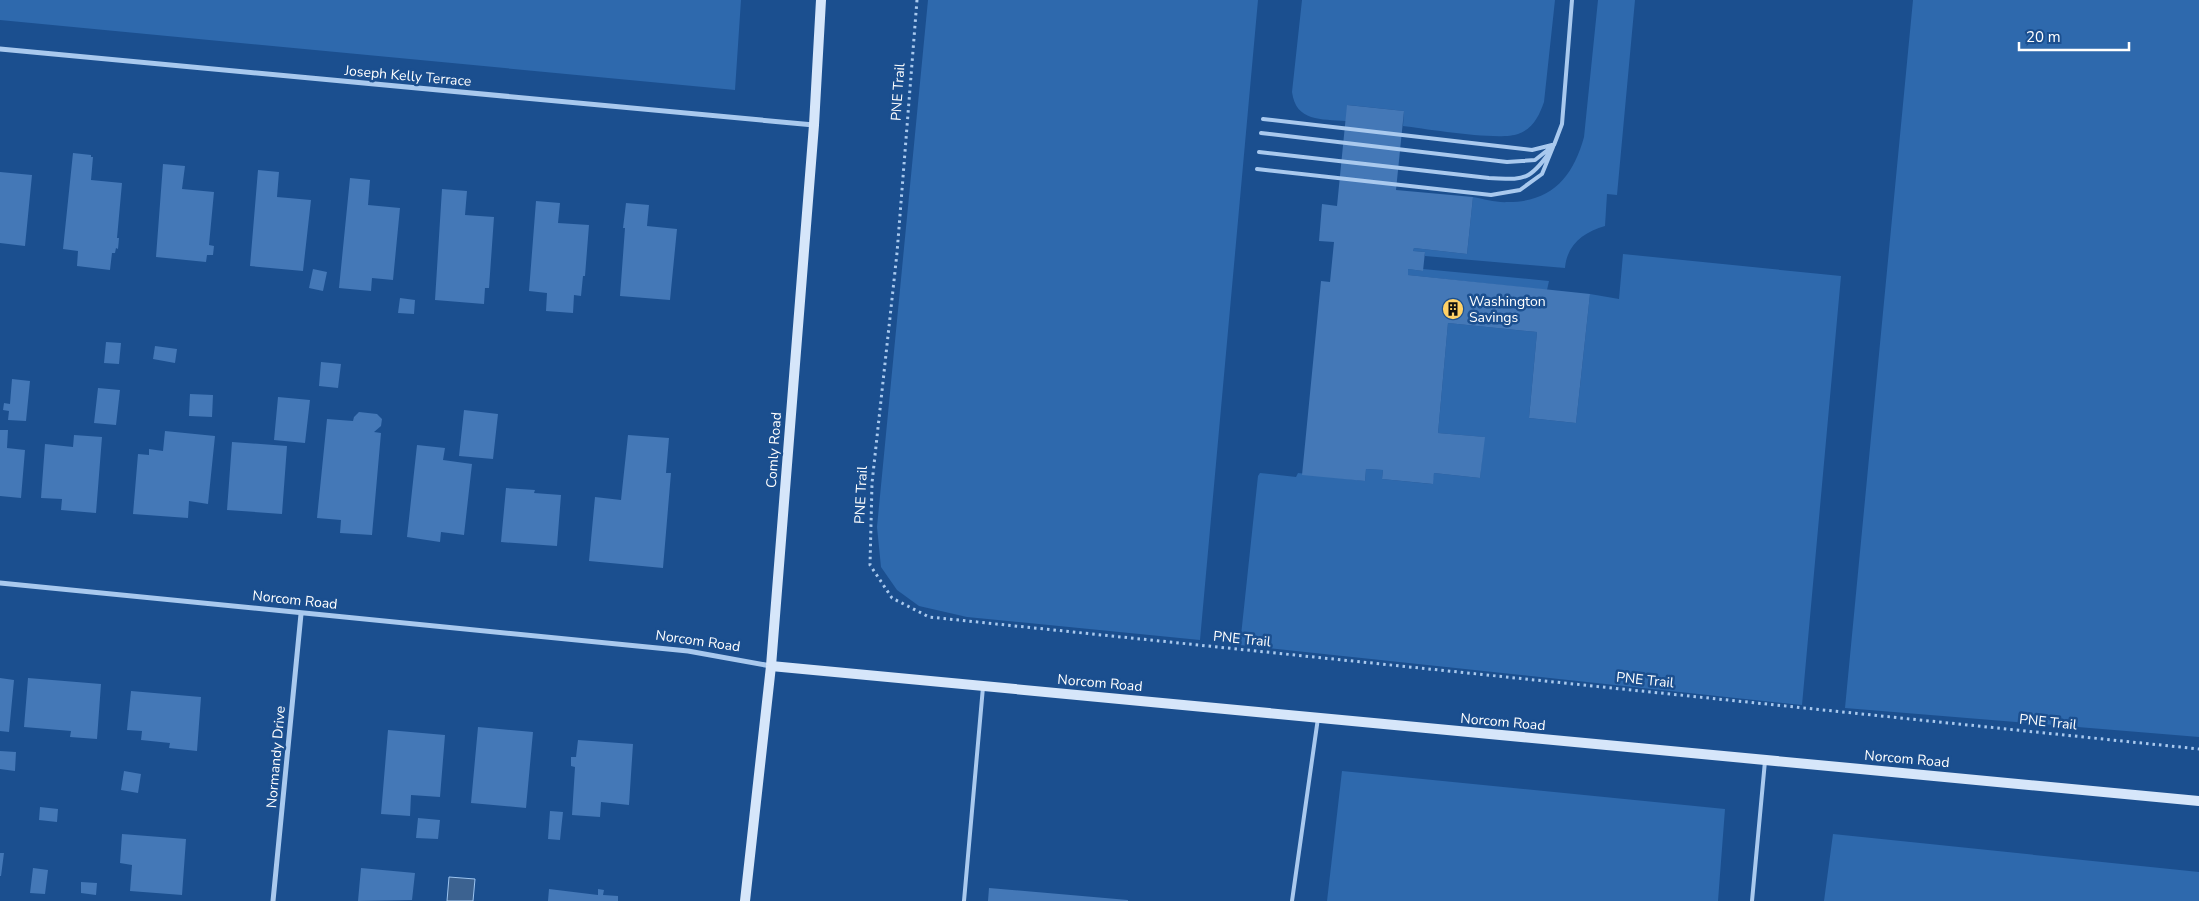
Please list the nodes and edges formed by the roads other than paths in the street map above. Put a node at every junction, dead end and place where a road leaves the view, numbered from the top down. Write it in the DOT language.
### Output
graph roads {
  1 [pos="821,0"];
  2 [pos="1572,0"];
  3 [pos="0,49"];
  4 [pos="1263,118"];
  5 [pos="814,125"];
  6 [pos="1261,133"];
  7 [pos="1554,145"];
  8 [pos="1259,152"];
  9 [pos="1257,169"];
  10 [pos="0,583"];
  11 [pos="300,614"];
  12 [pos="771,666"];
  13 [pos="983,686"];
  14 [pos="1318,718"];
  15 [pos="1766,760"];
  16 [pos="2199,801"];
  17 [pos="273,901"];
  18 [pos="745,901"];
  19 [pos="964,901"];
  20 [pos="1292,901"];
  21 [pos="1752,901"];
  1 -- 5 [label="street, Comly Road"];
  2 -- 7 [label="lane"];
  3 -- 5 [label="street, Joseph Kelly Terrace"];
  4 -- 7 [label="lane"];
  5 -- 12 [label="street, Comly Road"];
  6 -- 7 [label="lane"];
  7 -- 8 [label="lane"];
  7 -- 9 [label="lane"];
  10 -- 11 [label="street, Norcom Road"];
  11 -- 12 [label="street, Norcom Road"];
  11 -- 17 [label="street, Normandy Drive"];
  12 -- 13 [label="street, Norcom Road"];
  12 -- 18 [label="street, Comly Road"];
  13 -- 14 [label="street, Norcom Road"];
  13 -- 19 [label="lane"];
  14 -- 15 [label="street, Norcom Road"];
  14 -- 20 [label="lane"];
  15 -- 16 [label="street, Norcom Road"];
  15 -- 21 [label="lane"];
}
